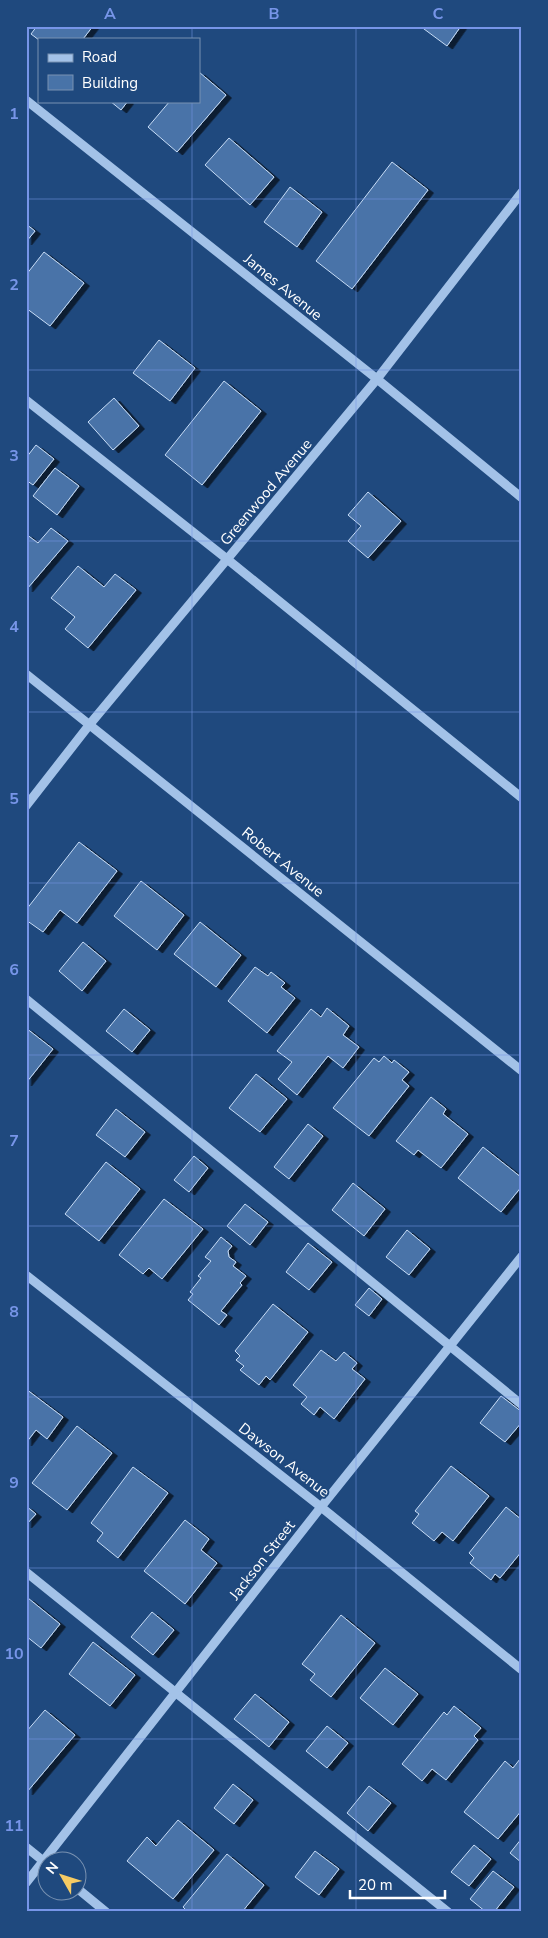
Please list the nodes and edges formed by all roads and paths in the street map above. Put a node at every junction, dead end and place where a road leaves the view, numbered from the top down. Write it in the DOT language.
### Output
graph roads {
  1 [pos="26,100"];
  2 [pos="522,192"];
  3 [pos="377,379"];
  4 [pos="26,400"];
  5 [pos="522,498"];
  6 [pos="227,560"];
  7 [pos="26,674"];
  8 [pos="90,724"];
  9 [pos="522,798"];
  10 [pos="26,806"];
  11 [pos="26,999"];
  12 [pos="522,1072"];
  13 [pos="522,1256"];
  14 [pos="26,1275"];
  15 [pos="449,1347"];
  16 [pos="522,1405"];
  17 [pos="321,1507"];
  18 [pos="26,1572"];
  19 [pos="522,1670"];
  20 [pos="176,1693"];
  21 [pos="26,1847"];
  22 [pos="56,1850"];
  23 [pos="38,1857"];
  24 [pos="38,1871"];
  25 [pos="26,1884"];
  26 [pos="88,1897"];
  27 [pos="106,1912"];
  28 [pos="448,1912"];
  1 -- 3 [label="street, James Avenue"];
  2 -- 3 [label="street, Greenwood Avenue"];
  3 -- 5 [label="street, James Avenue"];
  3 -- 6 [label="street, Greenwood Avenue"];
  4 -- 6 [label="street"];
  6 -- 8 [label="street, Greenwood Avenue"];
  6 -- 9 [label="street"];
  7 -- 8 [label="street, Robert Avenue"];
  8 -- 10 [label="street, Greenwood Avenue"];
  8 -- 12 [label="street, Robert Avenue"];
  11 -- 15 [label="street"];
  13 -- 15 [label="street, Jackson Street"];
  14 -- 17 [label="street, Dawson Avenue"];
  15 -- 16 [label="street"];
  15 -- 17 [label="street, Jackson Street"];
  17 -- 19 [label="street, Dawson Avenue"];
  17 -- 20 [label="street, Jackson Street"];
  18 -- 20 [label="street"];
  20 -- 22 [label="street, Jackson Street"];
  20 -- 28 [label="street"];
  21 -- 23 [label="street"];
  24 -- 25 [label="street, Jackson Street"];
  26 -- 27 [label="street"];
}
